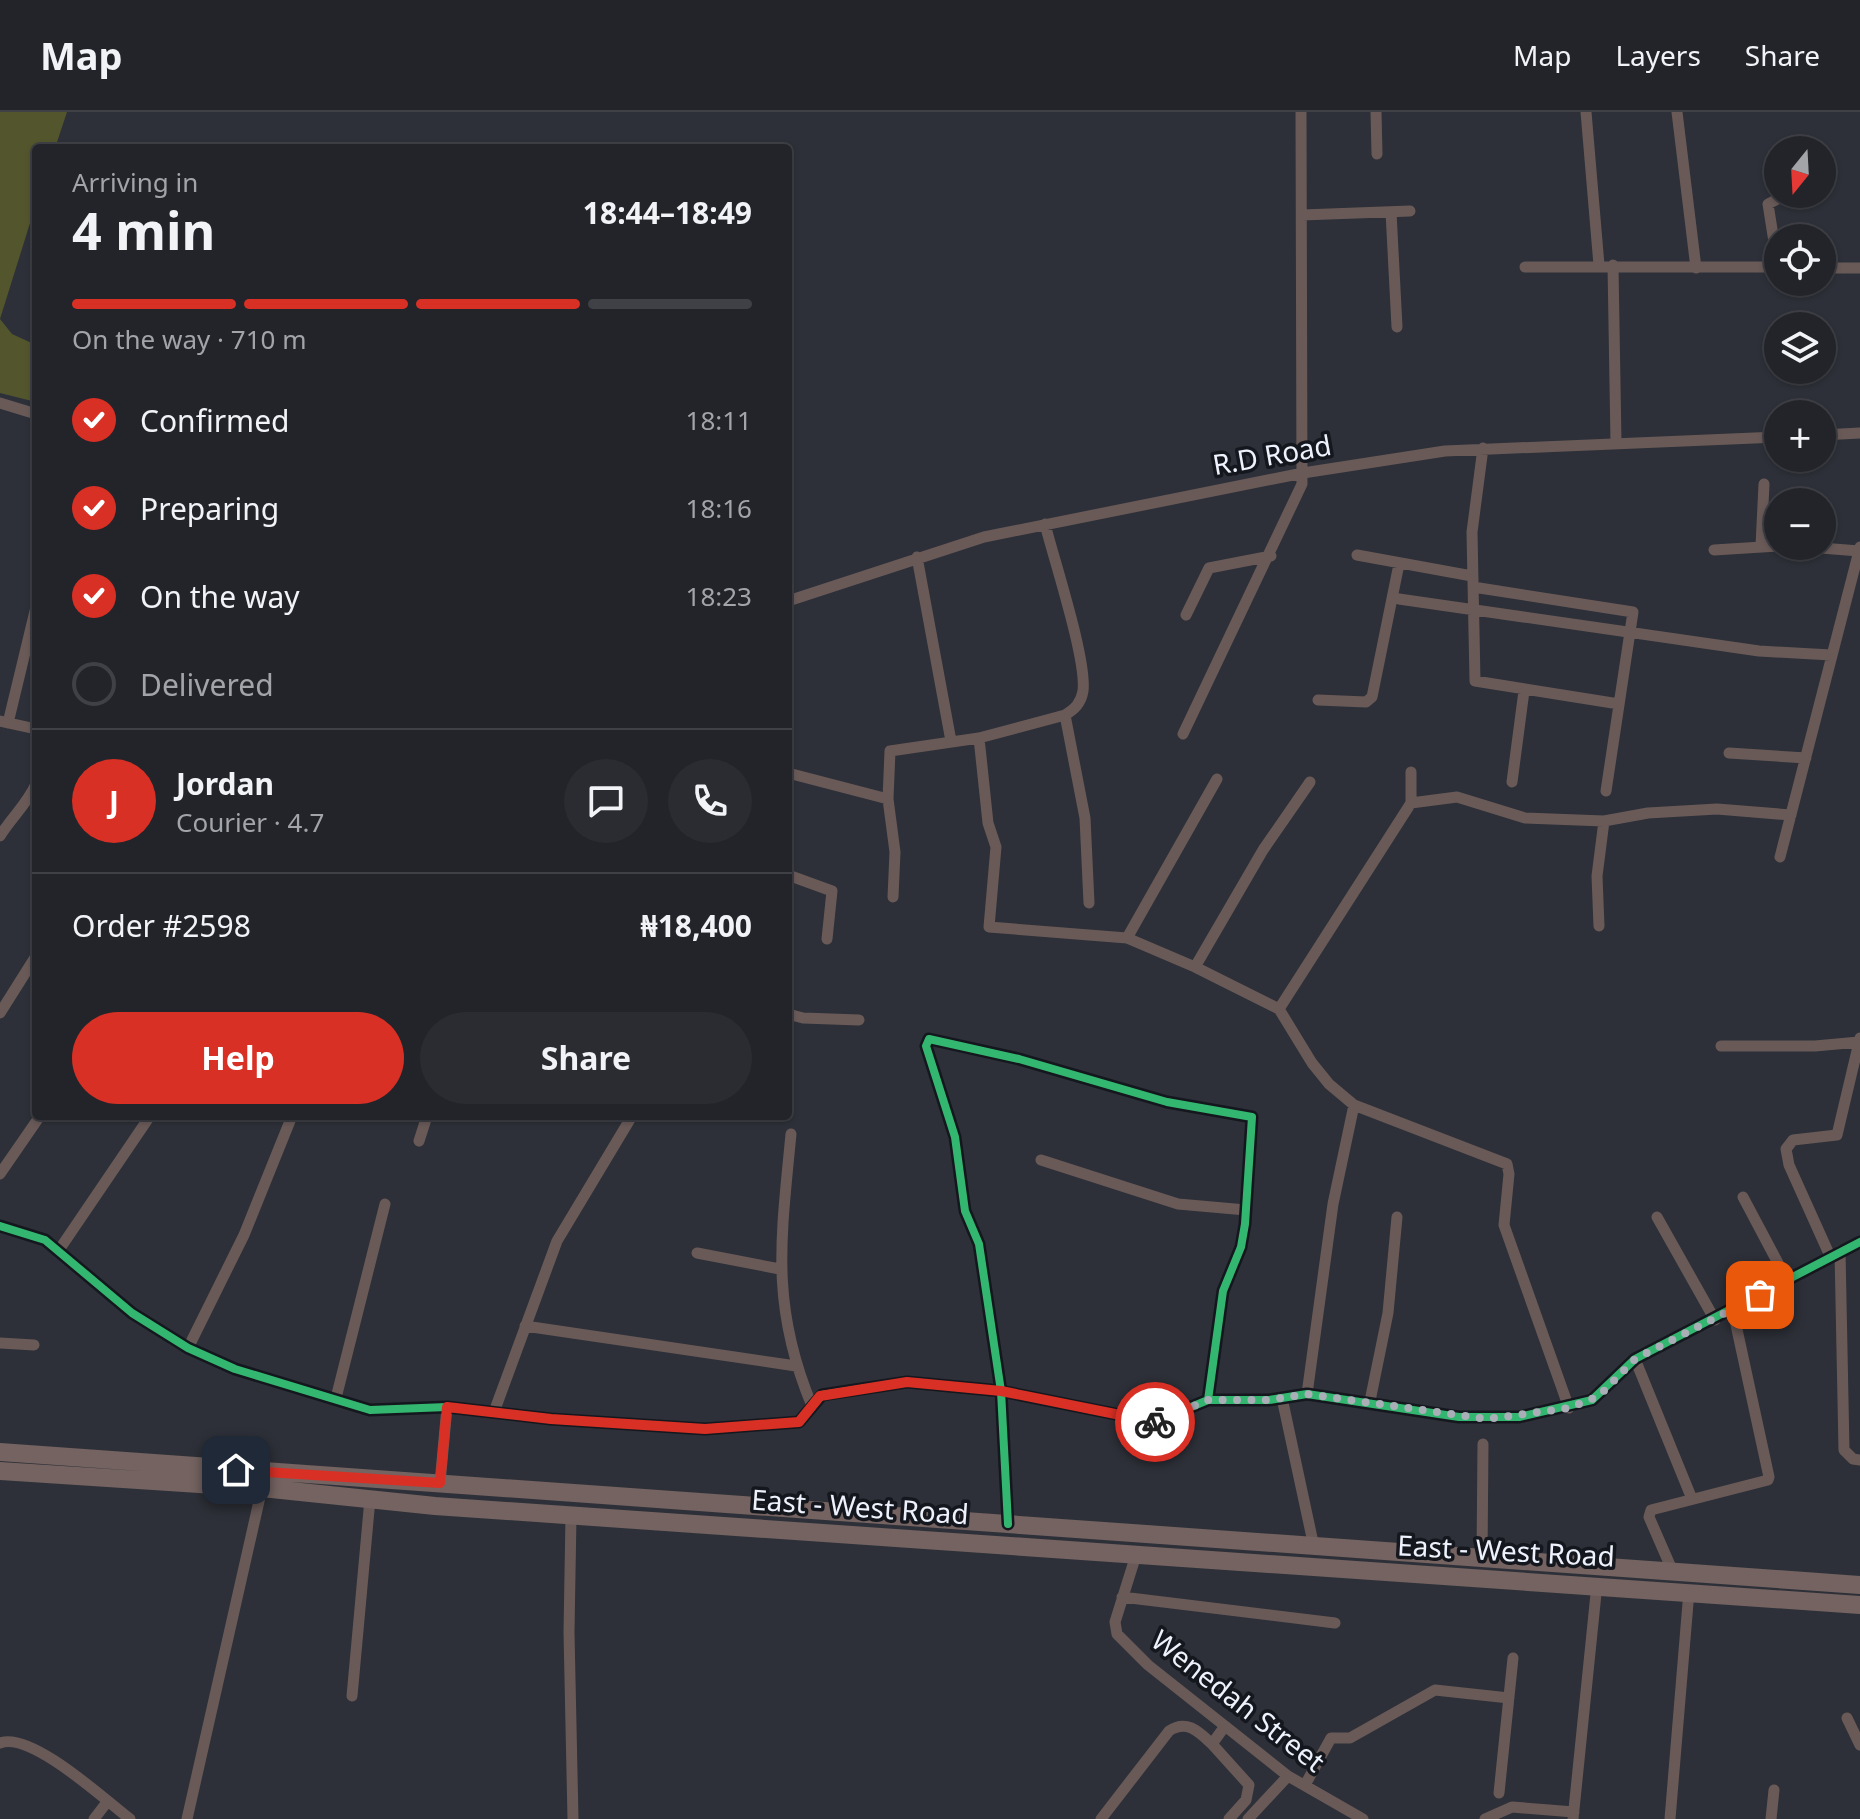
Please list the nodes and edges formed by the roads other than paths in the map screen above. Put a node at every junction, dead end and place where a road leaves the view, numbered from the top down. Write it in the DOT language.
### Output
graph roads {
  1 [pos="1301,112"];
  2 [pos="1376,112"];
  3 [pos="1586,112"];
  4 [pos="1677,112"];
  5 [pos="1377,154"];
  6 [pos="1769,208"];
  7 [pos="1410,211"];
  8 [pos="1391,212"];
  9 [pos="1302,215"];
  10 [pos="1599,265"];
  11 [pos="1613,265"];
  12 [pos="1525,267"];
  13 [pos="1696,268"];
  14 [pos="1836,268"];
  15 [pos="1860,268"];
  16 [pos="1397,327"];
  17 [pos="0,403"];
  18 [pos="32,413"];
  19 [pos="1860,433"];
  20 [pos="1836,434"];
  21 [pos="1764,438"];
  22 [pos="1616,443"];
  23 [pos="1483,448"];
  24 [pos="1303,473"];
  25 [pos="1764,484"];
  26 [pos="1045,524"];
  27 [pos="1761,546"];
  28 [pos="1836,548"];
  29 [pos="1860,549"];
  30 [pos="1714,550"];
  31 [pos="1357,555"];
  32 [pos="1271,556"];
  33 [pos="917,557"];
  34 [pos="1399,564"];
  35 [pos="1473,582"];
  36 [pos="1399,599"];
  37 [pos="792,600"];
  38 [pos="1186,615"];
  39 [pos="32,636"];
  40 [pos="1831,655"];
  41 [pos="1524,691"];
  42 [pos="1318,700"];
  43 [pos="1619,704"];
  44 [pos="1065,715"];
  45 [pos="4,722"];
  46 [pos="32,728"];
  47 [pos="1183,734"];
  48 [pos="979,738"];
  49 [pos="951,741"];
  50 [pos="1729,753"];
  51 [pos="1806,758"];
  52 [pos="1411,772"];
  53 [pos="792,774"];
  54 [pos="1217,779"];
  55 [pos="1310,782"];
  56 [pos="1512,782"];
  57 [pos="1606,791"];
  58 [pos="32,794"];
  59 [pos="888,799"];
  60 [pos="1411,803"];
  61 [pos="1791,815"];
  62 [pos="1604,821"];
  63 [pos="0,836"];
  64 [pos="1780,857"];
  65 [pos="792,876"];
  66 [pos="893,897"];
  67 [pos="1089,903"];
  68 [pos="1599,926"];
  69 [pos="1127,938"];
  70 [pos="827,939"];
  71 [pos="32,962"];
  72 [pos="1195,967"];
  73 [pos="1279,1009"];
  74 [pos="0,1013"];
  75 [pos="792,1015"];
  76 [pos="859,1020"];
  77 [pos="1859,1040"];
  78 [pos="1721,1046"];
  79 [pos="1354,1105"];
  80 [pos="37,1120"];
  81 [pos="147,1120"];
  82 [pos="290,1120"];
  83 [pos="426,1120"];
  84 [pos="630,1120"];
  85 [pos="791,1134"];
  86 [pos="419,1141"];
  87 [pos="1041,1160"];
  88 [pos="0,1174"];
  89 [pos="1743,1197"];
  90 [pos="385,1204"];
  91 [pos="1246,1210"];
  92 [pos="1397,1217"];
  93 [pos="1657,1217"];
  94 [pos="0,1226"];
  95 [pos="1860,1242"];
  96 [pos="59,1250"];
  97 [pos="697,1253"];
  98 [pos="1835,1254"];
  99 [pos="780,1269"];
  100 [pos="1787,1280"];
  101 [pos="1733,1311"];
  102 [pos="1715,1320"];
  103 [pos="525,1326"];
  104 [pos="0,1343"];
  105 [pos="34,1345"];
  106 [pos="188,1348"];
  107 [pos="1635,1359"];
  108 [pos="796,1366"];
  109 [pos="1001,1391"];
  110 [pos="1307,1394"];
  111 [pos="336,1398"];
  112 [pos="1282,1398"];
  113 [pos="1208,1400"];
  114 [pos="1370,1401"];
  115 [pos="812,1406"];
  116 [pos="447,1407"];
  117 [pos="1569,1408"];
  118 [pos="494,1412"];
  119 [pos="1483,1444"];
  120 [pos="0,1452"];
  121 [pos="1860,1460"];
  122 [pos="0,1471"];
  123 [pos="440,1483"];
  124 [pos="262,1488"];
  125 [pos="370,1499"];
  126 [pos="1692,1499"];
  127 [pos="826,1510"];
  128 [pos="571,1516"];
  129 [pos="1008,1524"];
  130 [pos="824,1532"];
  131 [pos="1314,1547"];
  132 [pos="1136,1555"];
  133 [pos="1482,1559"];
  134 [pos="1673,1572"];
  135 [pos="1597,1584"];
  136 [pos="1860,1585"];
  137 [pos="1689,1591"];
  138 [pos="1122,1597"];
  139 [pos="1860,1605"];
  140 [pos="1335,1623"];
  141 [pos="1513,1658"];
  142 [pos="352,1696"];
  143 [pos="1509,1698"];
  144 [pos="1847,1718"];
  145 [pos="1225,1726"];
  146 [pos="0,1743"];
  147 [pos="1212,1744"];
  148 [pos="1860,1745"];
  149 [pos="1288,1776"];
  150 [pos="1305,1785"];
  151 [pos="1774,1790"];
  152 [pos="1499,1793"];
  153 [pos="107,1802"];
  154 [pos="1574,1816"];
  155 [pos="94,1819"];
  156 [pos="130,1819"];
  157 [pos="187,1819"];
  158 [pos="573,1819"];
  159 [pos="1101,1819"];
  160 [pos="1229,1819"];
  161 [pos="1248,1819"];
  162 [pos="1363,1819"];
  163 [pos="1485,1819"];
  164 [pos="1670,1819"];
  165 [pos="1771,1819"];
  1 -- 9 [label="street"];
  2 -- 5 [label="street"];
  3 -- 10 [label="street"];
  4 -- 13 [label="street"];
  6 -- 13 [label="street"];
  7 -- 8 [label="street"];
  8 -- 9 [label="street"];
  8 -- 16 [label="street"];
  9 -- 24 [label="street"];
  10 -- 11 [label="street"];
  10 -- 12 [label="street"];
  11 -- 13 [label="street"];
  11 -- 22 [label="street"];
  14 -- 15 [label="street"];
  17 -- 18 [label="street"];
  19 -- 20 [label="street"];
  21 -- 22 [label="street, R.D Road"];
  22 -- 23 [label="street, R.D Road"];
  23 -- 24 [label="street, R.D Road"];
  23 -- 35 [label="street"];
  24 -- 26 [label="street, R.D Road"];
  24 -- 32 [label="street"];
  25 -- 27 [label="street"];
  26 -- 33 [label="street, R.D Road"];
  26 -- 44 [label="street"];
  27 -- 30 [label="street"];
  28 -- 29 [label="street"];
  29 -- 40 [label="street"];
  31 -- 34 [label="street"];
  32 -- 38 [label="street"];
  32 -- 47 [label="street"];
  33 -- 37 [label="street, R.D Road"];
  33 -- 49 [label="street"];
  34 -- 35 [label="street"];
  34 -- 42 [label="street"];
  35 -- 41 [label="street"];
  35 -- 43 [label="street"];
  36 -- 40 [label="street"];
  39 -- 45 [label="street"];
  40 -- 51 [label="street"];
  41 -- 43 [label="street"];
  41 -- 56 [label="street"];
  43 -- 57 [label="street"];
  44 -- 48 [label="street"];
  44 -- 67 [label="street"];
  45 -- 46 [label="street"];
  48 -- 49 [label="street"];
  48 -- 69 [label="street"];
  49 -- 59 [label="street"];
  50 -- 51 [label="street"];
  51 -- 61 [label="street"];
  52 -- 60 [label="street"];
  53 -- 59 [label="street"];
  54 -- 69 [label="street"];
  55 -- 72 [label="street"];
  58 -- 63 [label="street"];
  59 -- 66 [label="street"];
  60 -- 62 [label="street"];
  60 -- 73 [label="street"];
  61 -- 62 [label="street"];
  61 -- 64 [label="street"];
  62 -- 68 [label="street"];
  65 -- 70 [label="street"];
  69 -- 72 [label="street"];
  71 -- 74 [label="street"];
  72 -- 73 [label="street"];
  73 -- 79 [label="street"];
  75 -- 76 [label="street"];
  77 -- 78 [label="street"];
  77 -- 98 [label="street"];
  79 -- 110 [label="street"];
  79 -- 117 [label="street"];
  80 -- 88 [label="street"];
  81 -- 96 [label="street"];
  82 -- 106 [label="street"];
  83 -- 86 [label="street"];
  84 -- 103 [label="street"];
  85 -- 99 [label="street"];
  87 -- 91 [label="street"];
  89 -- 100 [label="street"];
  90 -- 111 [label="street"];
  91 -- 109 [label="street"];
  91 -- 113 [label="street"];
  92 -- 114 [label="street"];
  93 -- 102 [label="street"];
  94 -- 96 [label="street"];
  95 -- 98 [label="street"];
  96 -- 106 [label="street"];
  97 -- 99 [label="street"];
  98 -- 100 [label="street"];
  98 -- 121 [label="street"];
  99 -- 108 [label="street"];
  100 -- 101 [label="street"];
  101 -- 102 [label="street"];
  101 -- 126 [label="street"];
  102 -- 107 [label="street"];
  103 -- 108 [label="street"];
  103 -- 118 [label="street"];
  104 -- 105 [label="street"];
  106 -- 111 [label="street"];
  107 -- 117 [label="street"];
  107 -- 126 [label="street"];
  108 -- 115 [label="street"];
  109 -- 113 [label="street"];
  109 -- 115 [label="street"];
  109 -- 129 [label="street"];
  110 -- 112 [label="street"];
  110 -- 114 [label="street"];
  111 -- 116 [label="street"];
  112 -- 113 [label="street"];
  112 -- 131 [label="street"];
  114 -- 117 [label="street"];
  115 -- 118 [label="street"];
  116 -- 118 [label="street"];
  116 -- 123 [label="street"];
  119 -- 133 [label="street"];
  120 -- 123 [label="main road, East - West Road"];
  122 -- 124 [label="main road, East - West Road"];
  123 -- 127 [label="main road, East - West Road"];
  124 -- 125 [label="main road, East - West Road"];
  124 -- 157 [label="street"];
  125 -- 128 [label="main road, East - West Road"];
  125 -- 142 [label="street"];
  126 -- 134 [label="street"];
  127 -- 129 [label="main road, East - West Road"];
  127 -- 130 [label="main road"];
  128 -- 130 [label="main road, East - West Road"];
  128 -- 158 [label="street"];
  129 -- 131 [label="main road, East - West Road"];
  130 -- 132 [label="main road, East - West Road"];
  131 -- 133 [label="main road, East - West Road"];
  132 -- 135 [label="main road, East - West Road"];
  132 -- 138 [label="street, Wenedah Street"];
  133 -- 134 [label="main road, East - West Road"];
  134 -- 136 [label="main road, East - West Road"];
  135 -- 137 [label="main road, East - West Road"];
  135 -- 154 [label="street"];
  137 -- 139 [label="main road, East - West Road"];
  137 -- 164 [label="street"];
  138 -- 140 [label="street"];
  138 -- 145 [label="street, Wenedah Street"];
  141 -- 143 [label="street"];
  143 -- 150 [label="street"];
  143 -- 152 [label="street"];
  144 -- 148 [label="street"];
  145 -- 147 [label="street"];
  145 -- 149 [label="street, Wenedah Street"];
  146 -- 153 [label="street"];
  147 -- 159 [label="street"];
  147 -- 160 [label="street"];
  149 -- 150 [label="street, Wenedah Street"];
  149 -- 161 [label="street"];
  150 -- 162 [label="street, Wenedah Street"];
  151 -- 165 [label="street"];
  153 -- 155 [label="street"];
  153 -- 156 [label="street"];
  154 -- 163 [label="street"];
}
